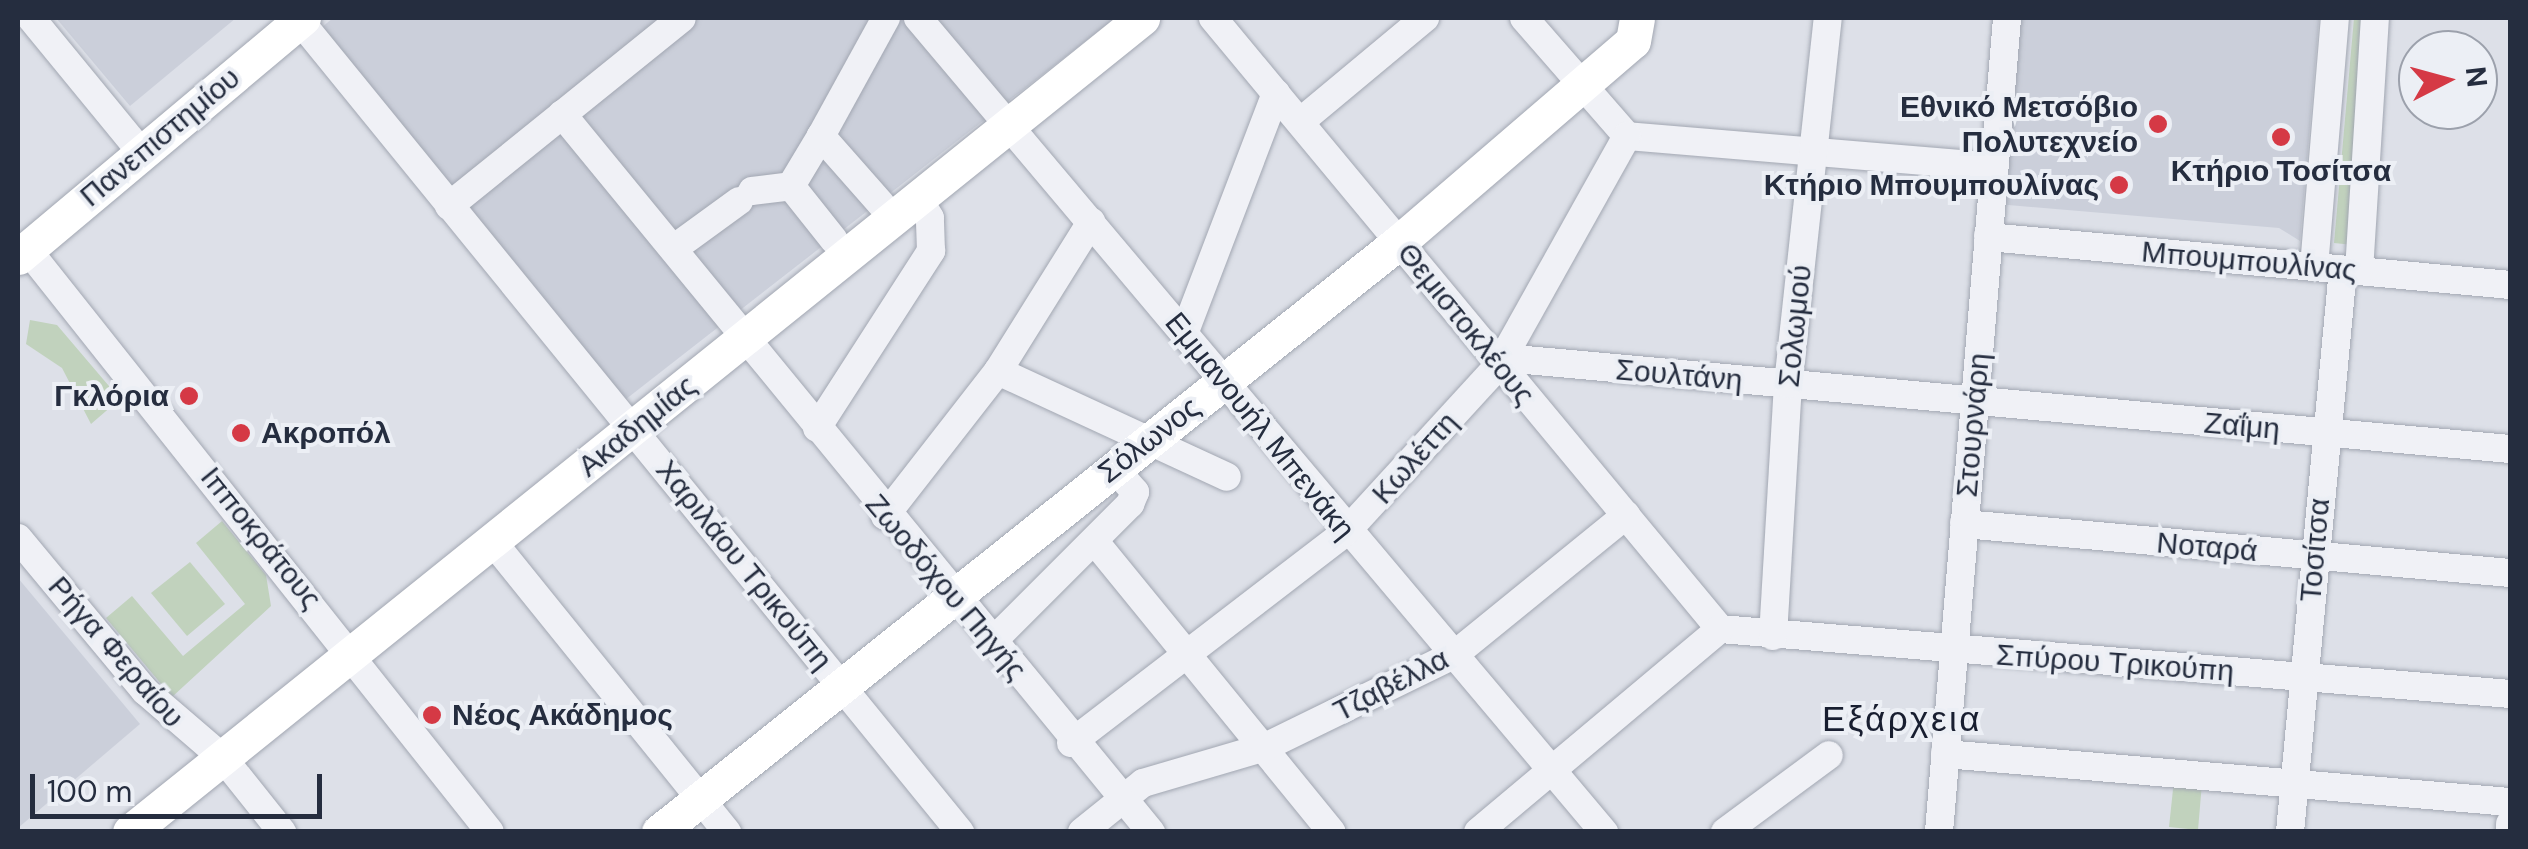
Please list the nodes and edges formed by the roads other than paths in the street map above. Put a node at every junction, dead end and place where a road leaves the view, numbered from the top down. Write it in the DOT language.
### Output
graph roads {
  1 [pos="31,18"];
  2 [pos="682,18"];
  3 [pos="886,18"];
  4 [pos="1142,18"];
  5 [pos="1213,18"];
  6 [pos="1425,18"];
  7 [pos="1524,18"];
  8 [pos="1828,18"];
  9 [pos="2007,18"];
  10 [pos="2335,18"];
  11 [pos="2375,18"];
  12 [pos="302,19"];
  13 [pos="927,22"];
  14 [pos="1635,30"];
  15 [pos="1586,84"];
  16 [pos="1276,93"];
  17 [pos="562,114"];
  18 [pos="1300,122"];
  19 [pos="1008,125"];
  20 [pos="821,136"];
  21 [pos="1628,136"];
  22 [pos="142,152"];
  23 [pos="1814,156"];
  24 [pos="1994,167"];
  25 [pos="790,186"];
  26 [pos="918,198"];
  27 [pos="880,204"];
  28 [pos="448,206"];
  29 [pos="1090,222"];
  30 [pos="1988,237"];
  31 [pos="684,240"];
  32 [pos="834,240"];
  33 [pos="1399,242"];
  34 [pos="22,252"];
  35 [pos="2314,267"];
  36 [pos="2351,270"];
  37 [pos="2510,285"];
  38 [pos="1184,334"];
  39 [pos="748,336"];
  40 [pos="1502,362"];
  41 [pos="998,371"];
  42 [pos="1223,381"];
  43 [pos="1788,384"];
  44 [pos="1974,402"];
  45 [pos="634,428"];
  46 [pos="817,428"];
  47 [pos="2324,433"];
  48 [pos="1151,438"];
  49 [pos="2510,449"];
  50 [pos="1114,468"];
  51 [pos="1226,476"];
  52 [pos="1626,515"];
  53 [pos="885,516"];
  54 [pos="1964,524"];
  55 [pos="1346,532"];
  56 [pos="18,538"];
  57 [pos="493,542"];
  58 [pos="1096,543"];
  59 [pos="2316,557"];
  60 [pos="2510,573"];
  61 [pos="952,596"];
  62 [pos="1720,630"];
  63 [pos="1773,636"];
  64 [pos="996,638"];
  65 [pos="1954,650"];
  66 [pos="354,654"];
  67 [pos="1182,655"];
  68 [pos="1454,655"];
  69 [pos="2304,678"];
  70 [pos="840,684"];
  71 [pos="2510,694"];
  72 [pos="1071,743"];
  73 [pos="1265,748"];
  74 [pos="1829,754"];
  75 [pos="1945,754"];
  76 [pos="223,758"];
  77 [pos="1553,768"];
  78 [pos="2294,782"];
  79 [pos="1123,796"];
  80 [pos="700,798"];
  81 [pos="2510,802"];
  82 [pos="1320,827"];
  83 [pos="130,832"];
  84 [pos="282,832"];
  85 [pos="490,832"];
  86 [pos="659,832"];
  87 [pos="727,832"];
  88 [pos="960,832"];
  89 [pos="1082,832"];
  90 [pos="1151,832"];
  91 [pos="1478,832"];
  92 [pos="1604,832"];
  93 [pos="1725,832"];
  94 [pos="1938,832"];
  95 [pos="2290,832"];
  1 -- 22 [label="street"];
  2 -- 17 [label="street"];
  3 -- 20 [label="street"];
  4 -- 19 [label="main road, Ακαδημίας"];
  5 -- 16 [label="street, Θεμιστοκλέους"];
  6 -- 18 [label="street"];
  7 -- 15 [label="street"];
  8 -- 23 [label="street, Σολωμού"];
  9 -- 24 [label="street, Στουρνάρη"];
  10 -- 35 [label="street"];
  11 -- 36 [label="street, Τοσίτσα"];
  12 -- 22 [label="main road, Πανεπιστημίου"];
  12 -- 28 [label="street, Χαριλάου Τρικούπη"];
  13 -- 19 [label="street, Εμμανουήλ Μπενάκη"];
  14 -- 15 [label="main road, Σόλωνος"];
  15 -- 21 [label="street"];
  15 -- 33 [label="main road, Σόλωνος"];
  16 -- 18 [label="street, Θεμιστοκλέους"];
  16 -- 38 [label="street"];
  17 -- 28 [label="street"];
  17 -- 39 [label="street, Ζωοδόχου Πηγής"];
  18 -- 33 [label="street, Θεμιστοκλέους"];
  19 -- 26 [label="main road, Ακαδημίας"];
  19 -- 29 [label="street, Εμμανουήλ Μπενάκη"];
  20 -- 25 [label="street"];
  20 -- 27 [label="street"];
  21 -- 23 [label="street"];
  21 -- 40 [label="street, Κωλέττη"];
  22 -- 34 [label="main road, Πανεπιστημίου"];
  23 -- 24 [label="street"];
  23 -- 43 [label="street, Σολωμού"];
  24 -- 30 [label="street, Στουρνάρη"];
  25 -- 31 [label="street"];
  25 -- 32 [label="street"];
  26 -- 39 [label="main road, Ακαδημίας"];
  26 -- 46 [label="street"];
  28 -- 45 [label="street, Χαριλάου Τρικούπη"];
  29 -- 38 [label="street, Εμμανουήλ Μπενάκη"];
  29 -- 41 [label="street"];
  30 -- 35 [label="street, Μπουμπουλίνας"];
  30 -- 44 [label="street, Στουρνάρη"];
  33 -- 40 [label="street, Θεμιστοκλέους"];
  33 -- 42 [label="main road, Σόλωνος"];
  34 -- 66 [label="street, Ιπποκράτους"];
  35 -- 36 [label="street, Μπουμπουλίνας"];
  36 -- 37 [label="street, Μπουμπουλίνας"];
  36 -- 47 [label="street, Τοσίτσα"];
  38 -- 42 [label="street, Εμμανουήλ Μπενάκη"];
  39 -- 45 [label="main road, Ακαδημίας"];
  39 -- 46 [label="street, Ζωοδόχου Πηγής"];
  40 -- 43 [label="street, Σουλτάνη"];
  40 -- 52 [label="street, Θεμιστοκλέους"];
  40 -- 55 [label="street, Κωλέττη"];
  41 -- 48 [label="street"];
  41 -- 53 [label="street"];
  42 -- 48 [label="main road, Σόλωνος"];
  42 -- 55 [label="street, Εμμανουήλ Μπενάκη"];
  43 -- 44 [label="street, Σουλτάνη"];
  43 -- 63 [label="street, Σολωμού"];
  44 -- 47 [label="street, Ζαΐμη"];
  44 -- 54 [label="street, Στουρνάρη"];
  45 -- 57 [label="main road, Ακαδημίας"];
  45 -- 70 [label="street, Χαριλάου Τρικούπη"];
  46 -- 53 [label="street, Ζωοδόχου Πηγής"];
  47 -- 49 [label="street, Ζαΐμη"];
  47 -- 59 [label="street, Τοσίτσα"];
  48 -- 50 [label="main road, Σόλωνος"];
  48 -- 51 [label="street"];
  50 -- 58 [label="street"];
  50 -- 61 [label="main road, Σόλωνος"];
  52 -- 62 [label="street, Θεμιστοκλέους"];
  52 -- 68 [label="street, Τζαβέλλα"];
  53 -- 61 [label="street, Ζωοδόχου Πηγής"];
  54 -- 59 [label="street, Νοταρά"];
  54 -- 65 [label="street, Στουρνάρη"];
  55 -- 67 [label="street, Κωλέττη"];
  55 -- 68 [label="street, Εμμανουήλ Μπενάκη"];
  56 -- 76 [label="street, Ρήγα Φεραίου"];
  57 -- 66 [label="main road, Ακαδημίας"];
  57 -- 80 [label="street"];
  58 -- 64 [label="street"];
  58 -- 67 [label="street"];
  59 -- 60 [label="street, Νοταρά"];
  59 -- 69 [label="street, Τοσίτσα"];
  61 -- 64 [label="street, Ζωοδόχου Πηγής"];
  61 -- 70 [label="main road, Σόλωνος"];
  62 -- 63 [label="street, Σπύρου Τρικούπη"];
  62 -- 77 [label="street"];
  63 -- 65 [label="street, Σπύρου Τρικούπη"];
  64 -- 72 [label="street, Ζωοδόχου Πηγής"];
  65 -- 69 [label="street, Σπύρου Τρικούπη"];
  65 -- 75 [label="street, Στουρνάρη"];
  66 -- 76 [label="main road, Ακαδημίας"];
  66 -- 85 [label="street, Ιπποκράτους"];
  67 -- 72 [label="street, Κωλέττη"];
  67 -- 73 [label="street"];
  68 -- 73 [label="street, Τζαβέλλα"];
  68 -- 77 [label="street, Εμμανουήλ Μπενάκη"];
  69 -- 71 [label="street, Σπύρου Τρικούπη"];
  69 -- 78 [label="street, Τοσίτσα"];
  70 -- 80 [label="main road, Σόλωνος"];
  70 -- 88 [label="street, Χαριλάου Τρικούπη"];
  72 -- 79 [label="street, Ζωοδόχου Πηγής"];
  73 -- 79 [label="street, Τζαβέλλα"];
  73 -- 82 [label="street"];
  74 -- 93 [label="street"];
  75 -- 78 [label="street"];
  75 -- 94 [label="street, Στουρνάρη"];
  76 -- 83 [label="main road, Ακαδημίας"];
  76 -- 84 [label="street, Ρήγα Φεραίου"];
  77 -- 91 [label="street"];
  77 -- 92 [label="street, Εμμανουήλ Μπενάκη"];
  78 -- 81 [label="street"];
  78 -- 95 [label="street, Τοσίτσα"];
  79 -- 89 [label="street"];
  79 -- 90 [label="street, Ζωοδόχου Πηγής"];
  80 -- 86 [label="main road, Σόλωνος"];
  80 -- 87 [label="street"];
}
